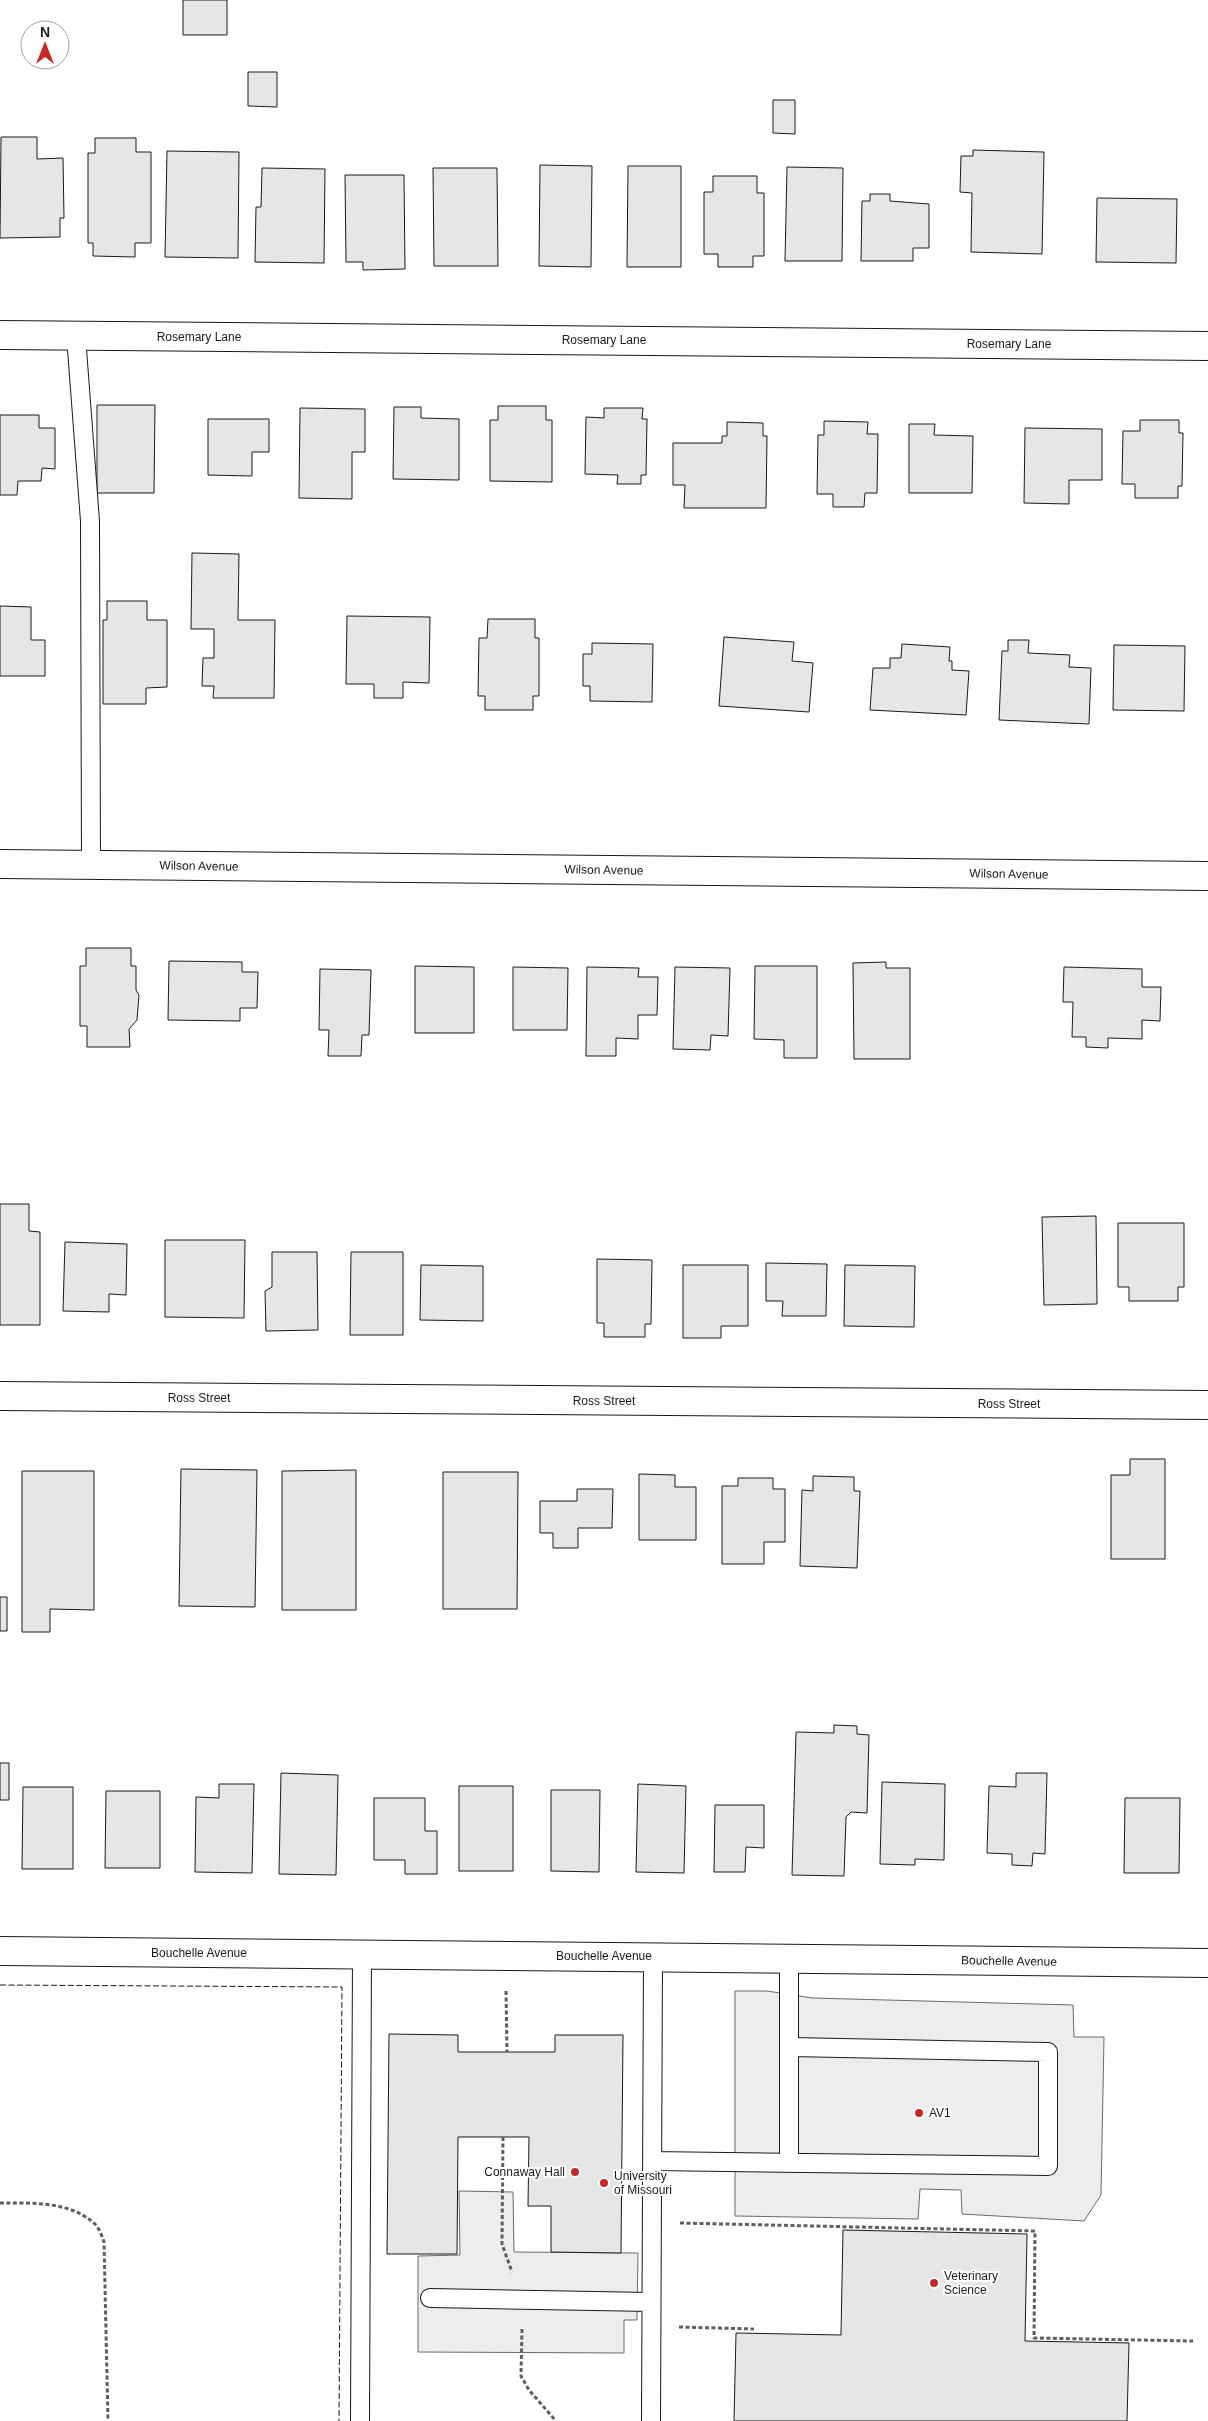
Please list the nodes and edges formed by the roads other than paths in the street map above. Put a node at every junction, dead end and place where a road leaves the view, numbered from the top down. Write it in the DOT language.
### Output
graph roads {
  1 [pos="0,335"];
  2 [pos="76,336"];
  3 [pos="1208,346"];
  4 [pos="0,864"];
  5 [pos="90,864"];
  6 [pos="1208,876"];
  7 [pos="0,1396"];
  8 [pos="1208,1405"];
  9 [pos="0,1951"];
  10 [pos="362,1954"];
  11 [pos="653,1957"];
  12 [pos="790,1958"];
  13 [pos="1208,1963"];
  14 [pos="790,2047"];
  15 [pos="652,2161"];
  16 [pos="790,2163"];
  17 [pos="430,2298"];
  18 [pos="651,2302"];
  19 [pos="360,2421"];
  20 [pos="651,2421"];
  1 -- 2 [label="street, Rosemary Lane"];
  2 -- 3 [label="street, Rosemary Lane"];
  2 -- 5 [label="lane"];
  4 -- 5 [label="street, Wilson Avenue"];
  5 -- 6 [label="street, Wilson Avenue"];
  7 -- 8 [label="street, Ross Street"];
  9 -- 10 [label="street, Bouchelle Avenue"];
  10 -- 11 [label="street, Bouchelle Avenue"];
  10 -- 19 [label="lane"];
  11 -- 12 [label="street, Bouchelle Avenue"];
  11 -- 15 [label="lane"];
  12 -- 13 [label="street, Bouchelle Avenue"];
  12 -- 14 [label="lane"];
  14 -- 16 [label="lane"];
  14 -- 16 [label="lane"];
  15 -- 16 [label="lane"];
  15 -- 18 [label="lane"];
  17 -- 18 [label="lane"];
  18 -- 20 [label="lane"];
}
